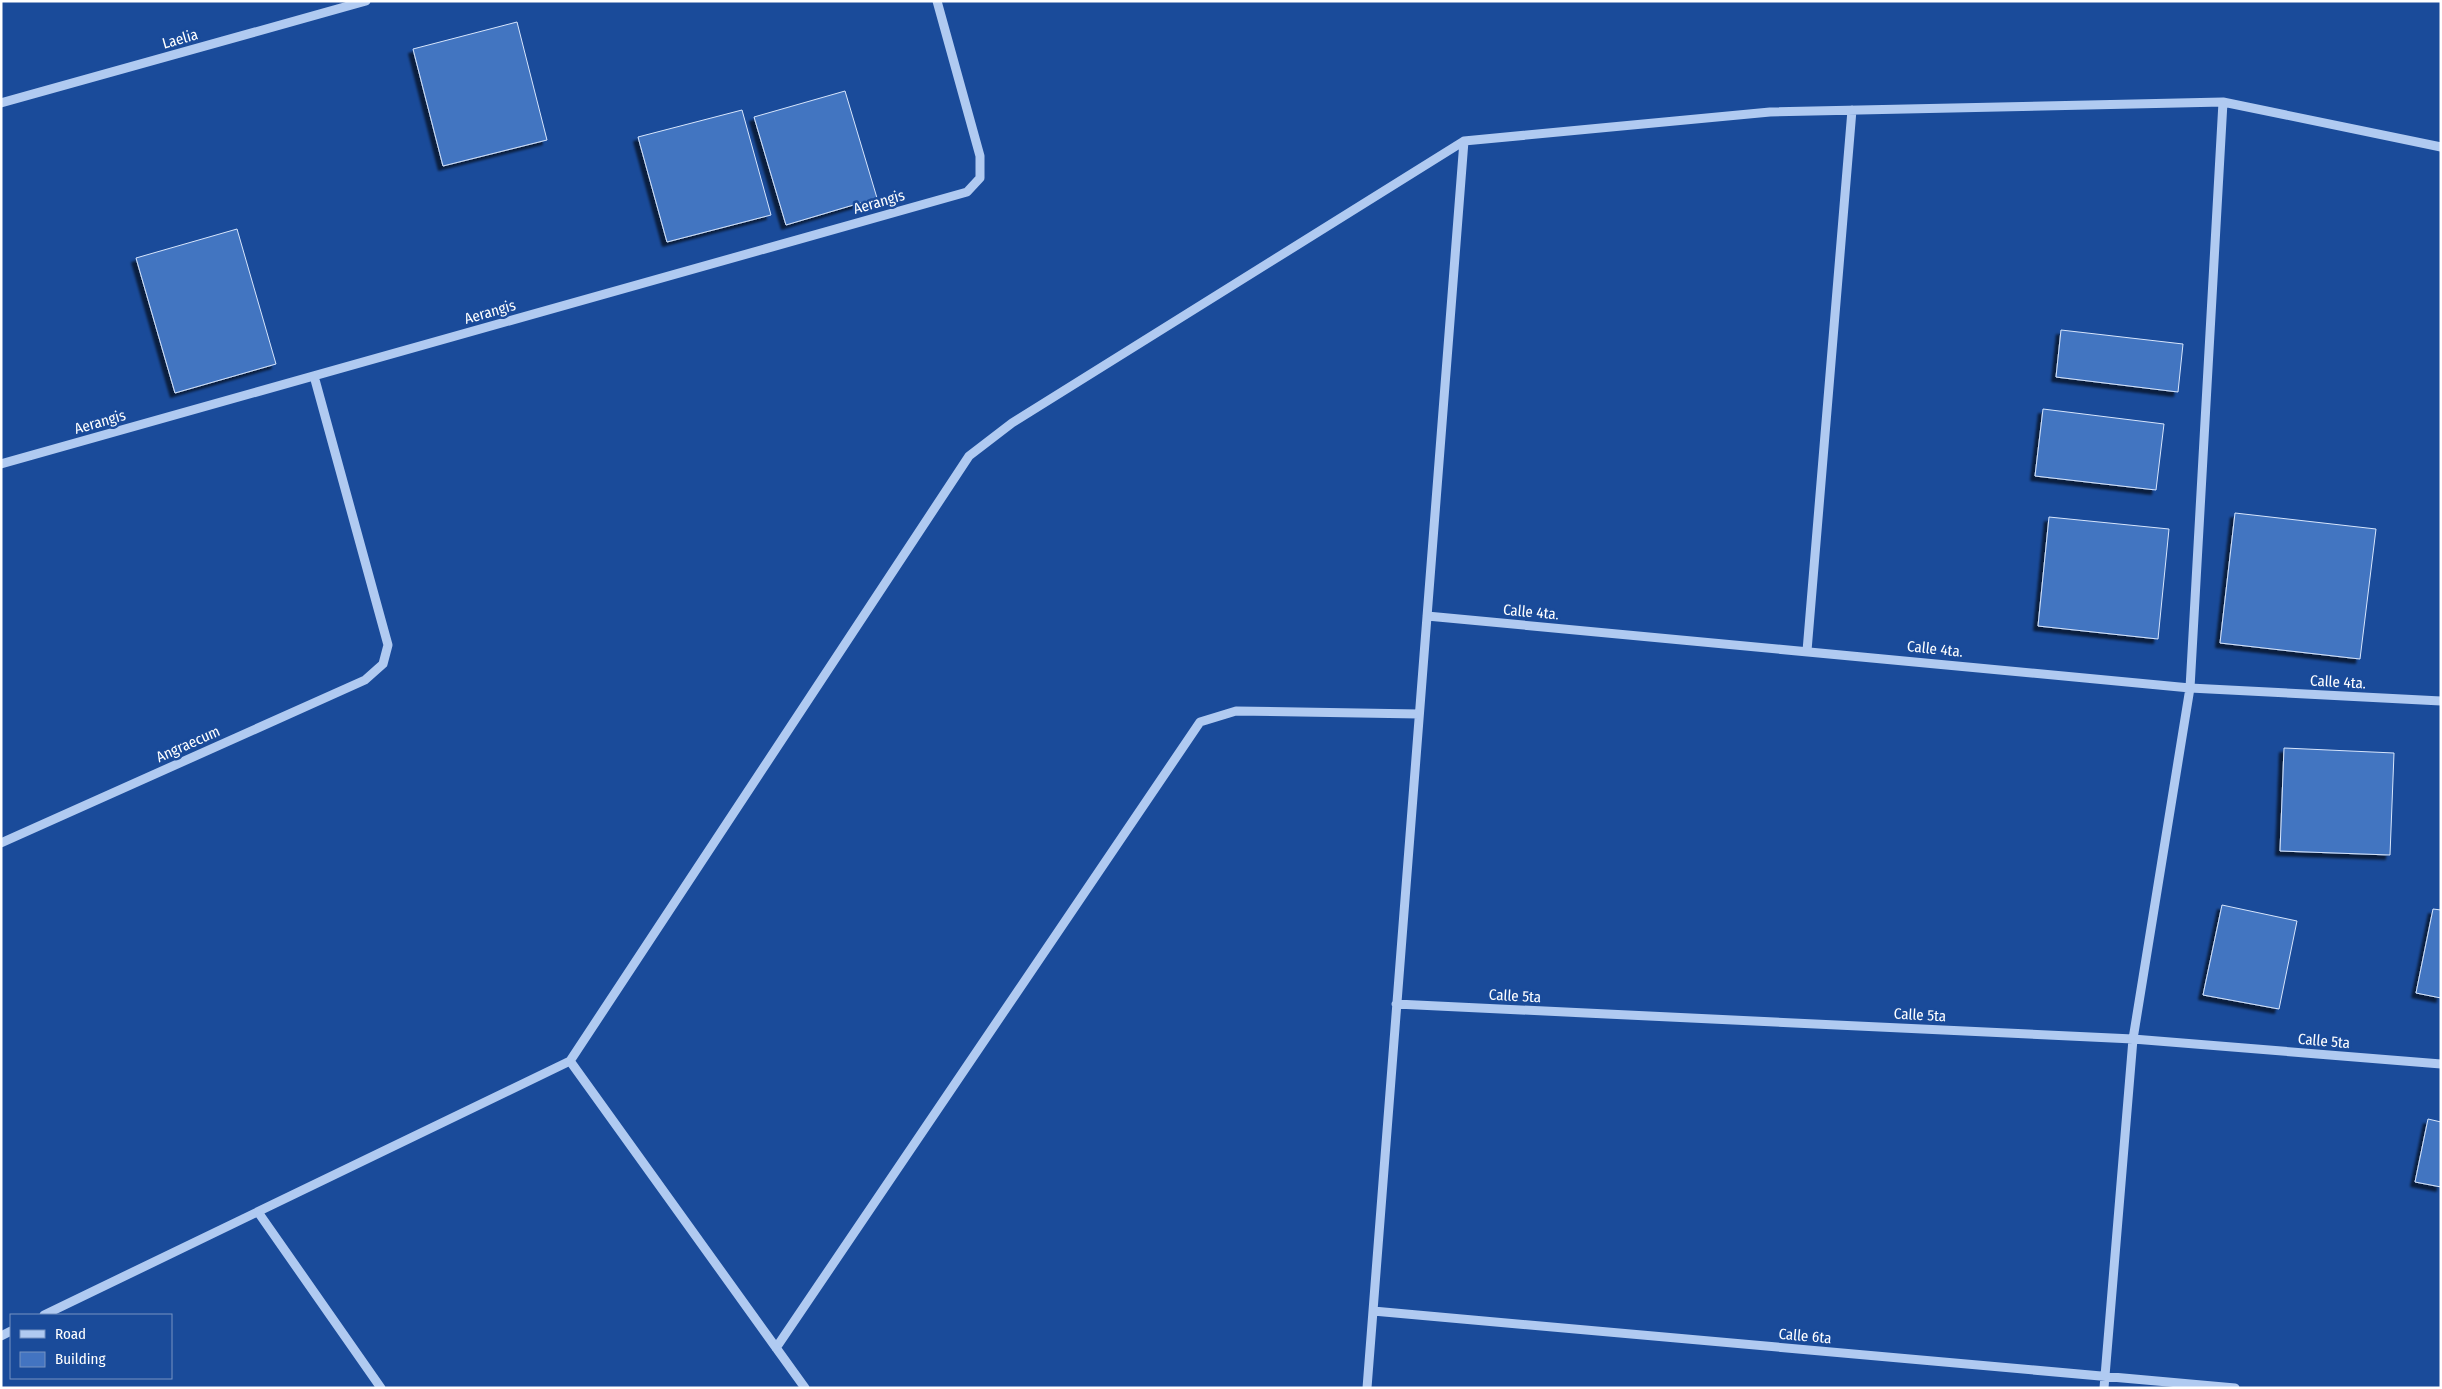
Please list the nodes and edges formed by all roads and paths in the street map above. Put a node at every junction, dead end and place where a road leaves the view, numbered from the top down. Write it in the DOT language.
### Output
graph roads {
  1 [pos="366,1"];
  2 [pos="937,1"];
  3 [pos="2223,102"];
  4 [pos="1,103"];
  5 [pos="1852,110"];
  6 [pos="1464,141"];
  7 [pos="2441,147"];
  8 [pos="314,376"];
  9 [pos="1,464"];
  10 [pos="1427,616"];
  11 [pos="1807,651"];
  12 [pos="2190,688"];
  13 [pos="2441,701"];
  14 [pos="1419,714"];
  15 [pos="1,844"];
  16 [pos="1396,1004"];
  17 [pos="2132,1039"];
  18 [pos="570,1061"];
  19 [pos="2441,1064"];
  20 [pos="258,1212"];
  21 [pos="1373,1310"];
  22 [pos="46,1314"];
  23 [pos="776,1348"];
  24 [pos="2105,1377"];
  25 [pos="381,1388"];
  26 [pos="805,1388"];
  27 [pos="1367,1388"];
  28 [pos="2104,1388"];
  29 [pos="2234,1388"];
  1 -- 4 [label="street, Laelia"];
  2 -- 8 [label="street, Aerangis"];
  3 -- 5 [label="street"];
  3 -- 7 [label="street"];
  3 -- 12 [label="street"];
  5 -- 6 [label="street"];
  5 -- 11 [label="street"];
  6 -- 10 [label="street"];
  6 -- 18 [label="street"];
  8 -- 9 [label="street, Aerangis"];
  8 -- 15 [label="street, Angraecum"];
  10 -- 11 [label="street, Calle 4ta."];
  10 -- 14 [label="street"];
  11 -- 12 [label="street, Calle 4ta."];
  12 -- 13 [label="street, Calle 4ta."];
  12 -- 17 [label="street"];
  14 -- 16 [label="street"];
  14 -- 23 [label="street"];
  16 -- 17 [label="street, Calle 5ta"];
  16 -- 21 [label="street"];
  17 -- 19 [label="street, Calle 5ta"];
  17 -- 24 [label="street"];
  18 -- 20 [label="street"];
  18 -- 23 [label="street"];
  20 -- 22 [label="street"];
  20 -- 25 [label="street"];
  21 -- 24 [label="street, Calle 6ta"];
  21 -- 27 [label="street"];
  23 -- 26 [label="street"];
  24 -- 28 [label="street"];
  24 -- 29 [label="street, Calle 6ta"];
}
